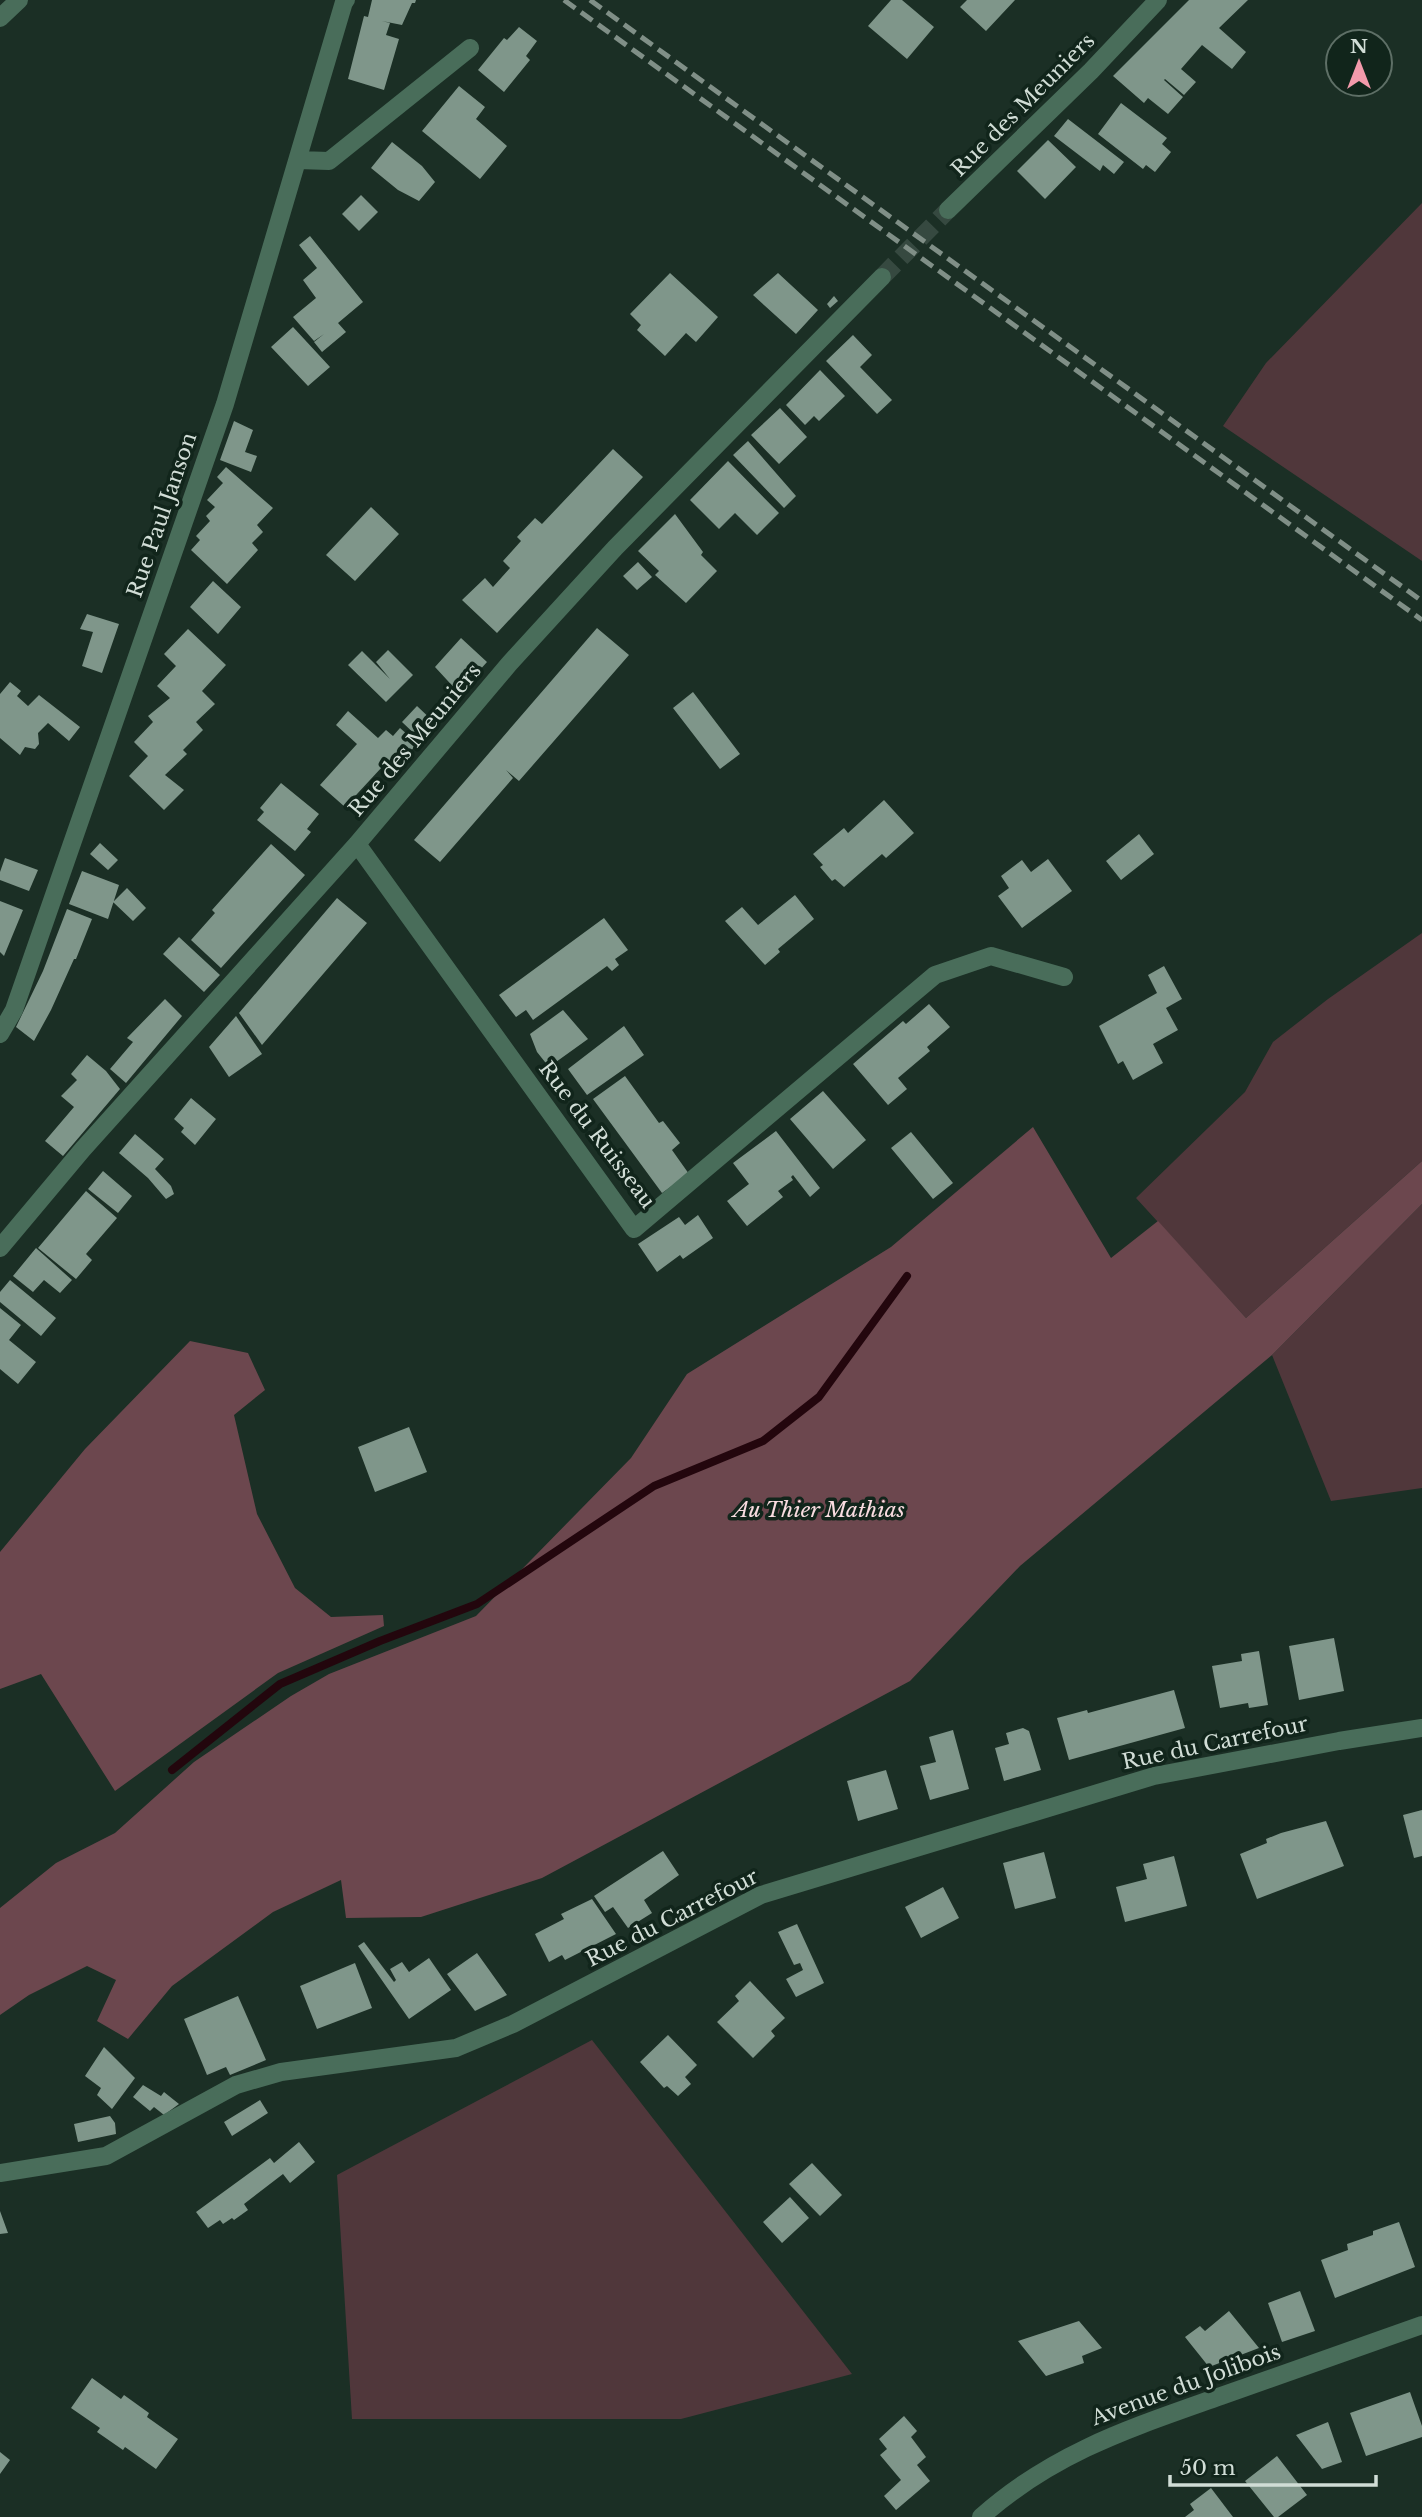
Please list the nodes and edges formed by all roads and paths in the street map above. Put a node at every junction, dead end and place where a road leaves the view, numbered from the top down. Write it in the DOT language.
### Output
graph roads {
  1 [pos="19,0"];
  2 [pos="1158,0"];
  3 [pos="344,1"];
  4 [pos="0,18"];
  5 [pos="470,48"];
  6 [pos="298,160"];
  7 [pos="948,211"];
  8 [pos="882,277"];
  9 [pos="357,844"];
  10 [pos="1064,977"];
  11 [pos="0,1034"];
  12 [pos="0,1248"];
  13 [pos="1422,1728"];
  14 [pos="0,2173"];
  15 [pos="1422,2325"];
  16 [pos="981,2517"];
  1 -- 4 [label="street"];
  2 -- 7 [label="street, Rue des Meuniers"];
  3 -- 6 [label="street, Rue Paul Janson"];
  5 -- 6 [label="street"];
  6 -- 11 [label="street, Rue Paul Janson"];
  8 -- 9 [label="street, Rue des Meuniers"];
  9 -- 10 [label="street, Rue du Ruisseau"];
  9 -- 12 [label="street, Rue des Meuniers"];
  13 -- 14 [label="street, Rue du Carrefour"];
  15 -- 16 [label="street, Avenue du Jolibois"];
}
